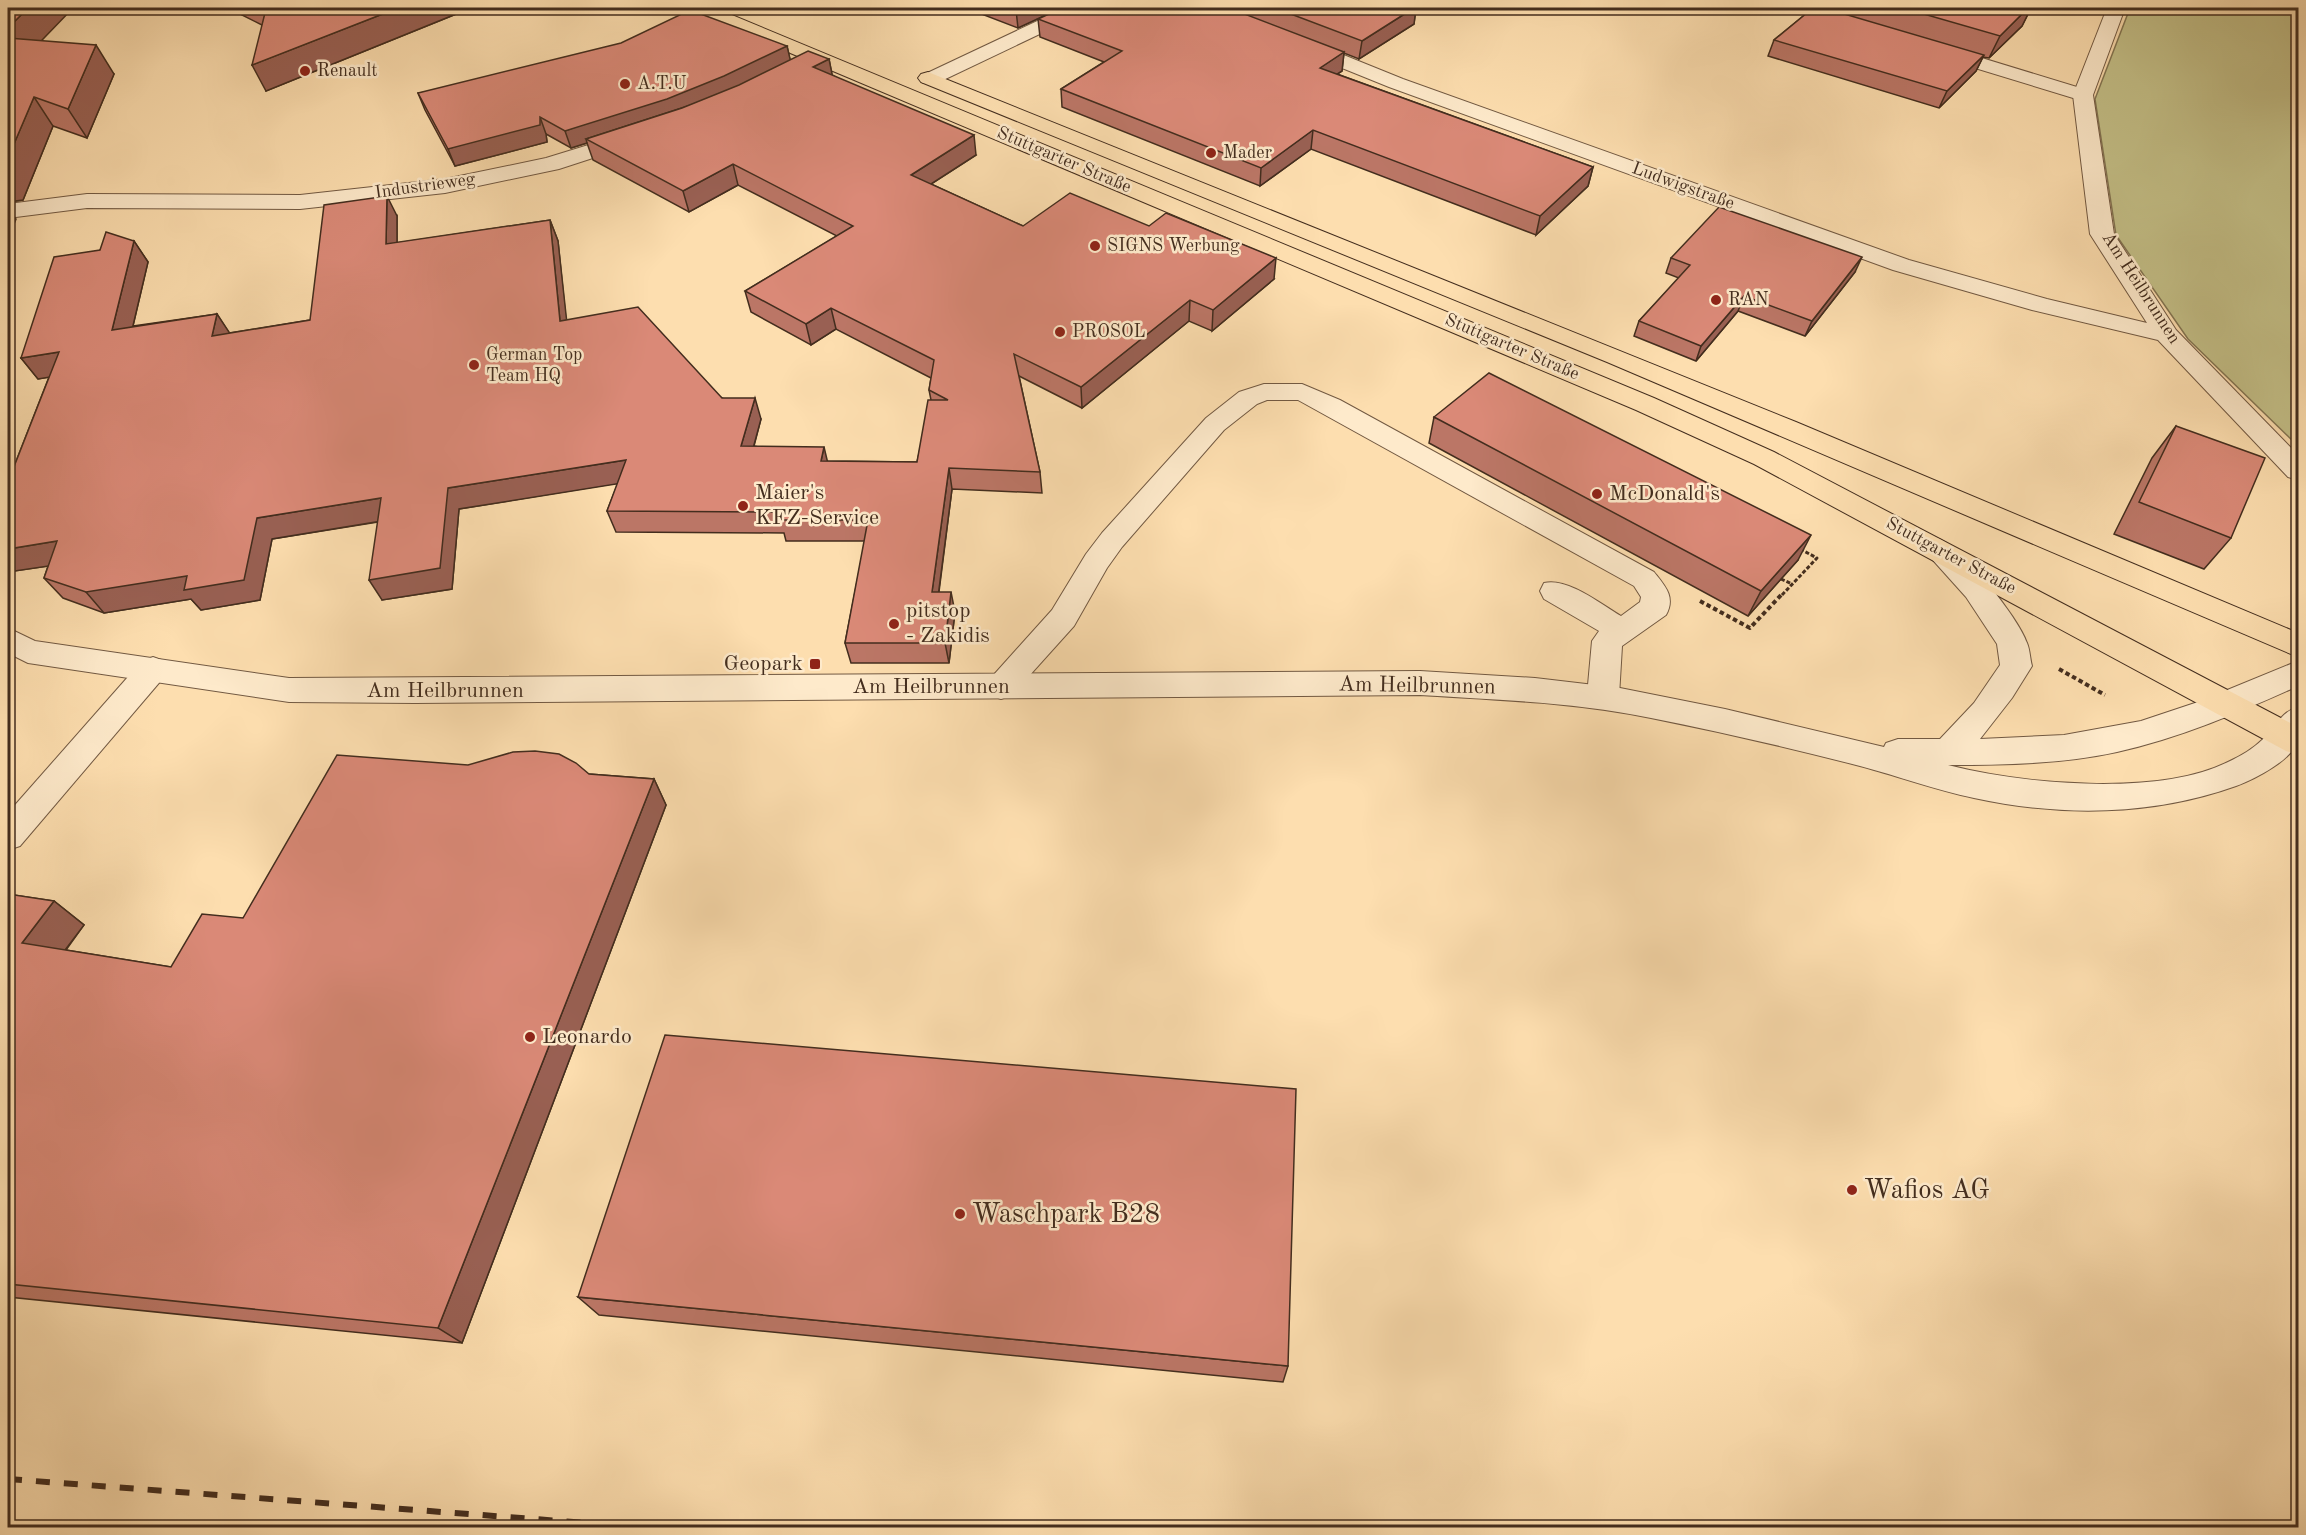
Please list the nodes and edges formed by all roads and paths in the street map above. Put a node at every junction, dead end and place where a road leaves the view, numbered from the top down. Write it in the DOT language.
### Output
graph roads {
  1 [pos="700,8"];
  2 [pos="752,8"];
  3 [pos="1079,8"];
  4 [pos="2116,8"];
  5 [pos="1285,39"];
  6 [pos="1913,44"];
  7 [pos="930,79"];
  8 [pos="2083,95"];
  9 [pos="658,129"];
  10 [pos="8,211"];
  11 [pos="2167,335"];
  12 [pos="2298,471"];
  13 [pos="1935,547"];
  14 [pos="1796,548"];
  15 [pos="1781,579"];
  16 [pos="1648,584"];
  17 [pos="1792,584"];
  18 [pos="1555,591"];
  19 [pos="1621,630"];
  20 [pos="2298,646"];
  21 [pos="14,650"];
  22 [pos="2054,666"];
  23 [pos="153,669"];
  24 [pos="2298,673"];
  25 [pos="1001,687"];
  26 [pos="1603,696"];
  27 [pos="2110,698"];
  28 [pos="2228,703"];
  29 [pos="2295,733"];
  30 [pos="1854,752"];
  31 [pos="1948,752"];
  32 [pos="8,836"];
  1 -- 13 [label="main road, Stuttgarter Straße"];
  2 -- 7 [label="main road, Stuttgarter Straße"];
  3 -- 7 [label="street"];
  4 -- 8 [label="street, Am Heilbrunnen"];
  5 -- 11 [label="street, Ludwigstraße"];
  6 -- 8 [label="street"];
  7 -- 20 [label="main road, Stuttgarter Straße"];
  8 -- 11 [label="street, Am Heilbrunnen"];
  9 -- 10 [label="street, Industrieweg"];
  11 -- 12 [label="street, Am Heilbrunnen"];
  13 -- 28 [label="main road, Stuttgarter Straße"];
  13 -- 31 [label="street"];
  14 -- 17 [label="path"];
  15 -- 17 [label="path"];
  16 -- 17 [label="path"];
  16 -- 19 [label="street"];
  16 -- 25 [label="street"];
  18 -- 19 [label="street"];
  19 -- 26 [label="street"];
  21 -- 23 [label="street, Am Heilbrunnen"];
  22 -- 27 [label="path"];
  23 -- 25 [label="street, Am Heilbrunnen"];
  23 -- 32 [label="street"];
  24 -- 28 [label="street, Am Heilbrunnen"];
  25 -- 26 [label="street, Am Heilbrunnen"];
  26 -- 30 [label="street, Am Heilbrunnen"];
  28 -- 29 [label="main road, Stuttgarter Straße"];
  28 -- 31 [label="street, Am Heilbrunnen"];
  29 -- 30 [label="street, Am Heilbrunnen"];
  30 -- 31 [label="street, Am Heilbrunnen"];
}
